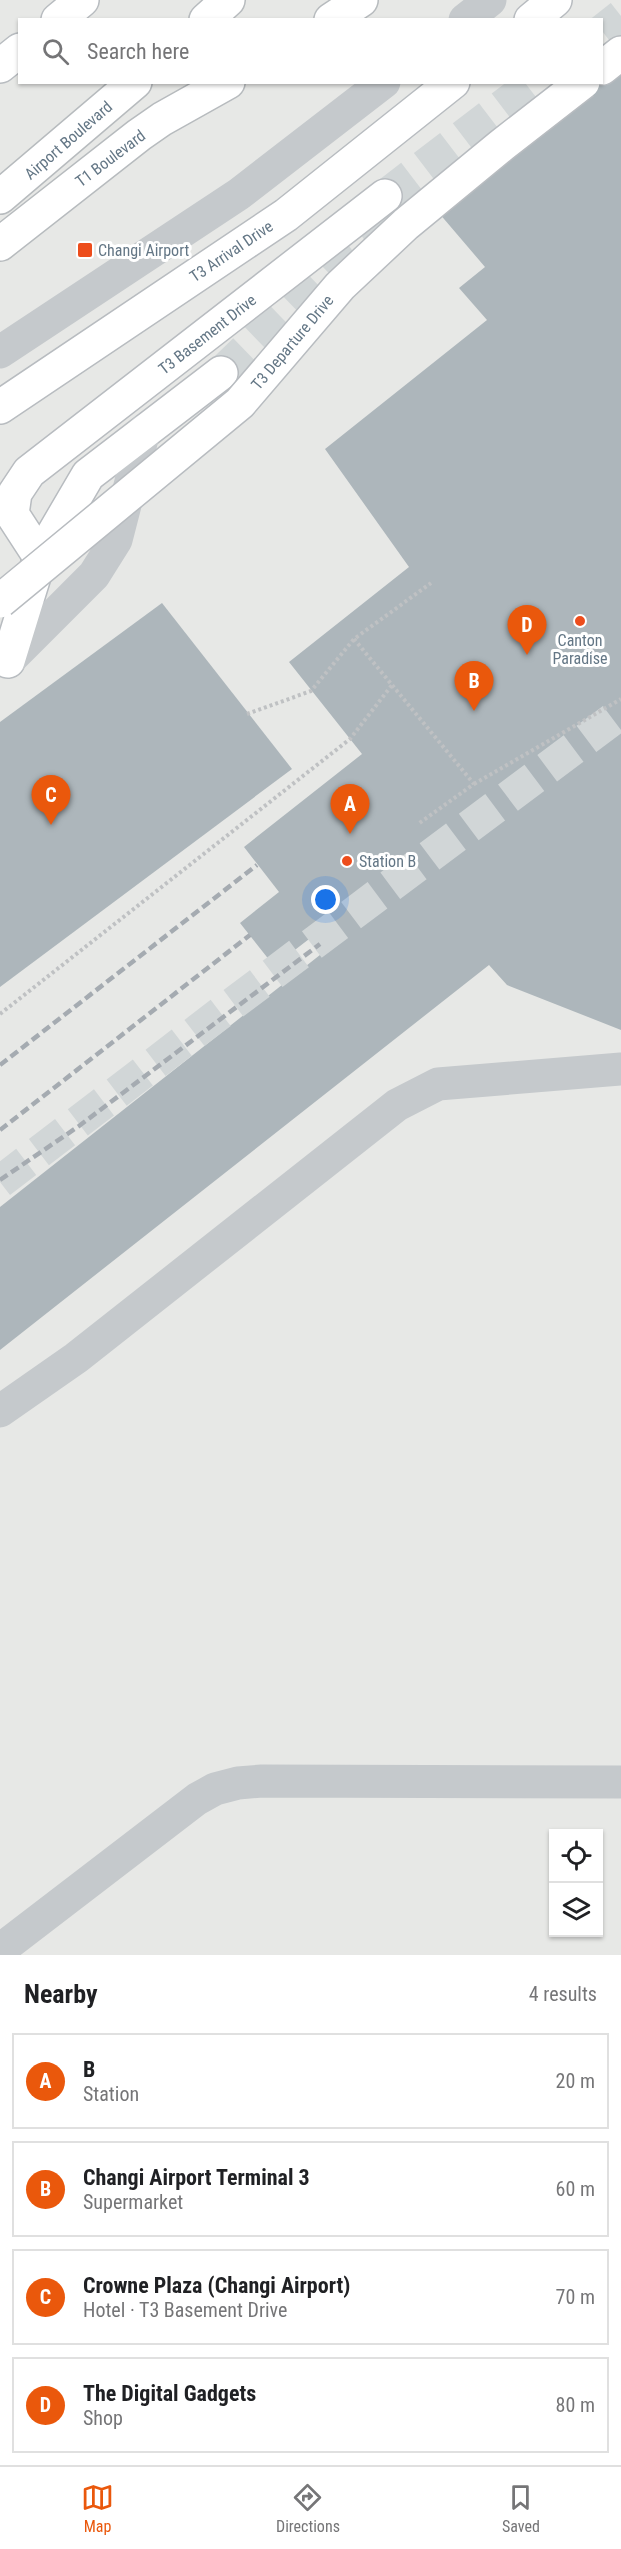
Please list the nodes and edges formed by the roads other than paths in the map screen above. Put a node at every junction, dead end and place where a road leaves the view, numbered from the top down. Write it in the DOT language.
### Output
graph roads {
  1 [pos="82,0"];
  2 [pos="228,0"];
  3 [pos="361,0"];
  4 [pos="490,0"];
  5 [pos="555,0"];
  6 [pos="60,18"];
  7 [pos="208,18"];
  8 [pos="334,18"];
  9 [pos="468,18"];
  10 [pos="533,18"];
  11 [pos="621,53"];
  12 [pos="603,67"];
  13 [pos="133,84"];
  14 [pos="225,84"];
  15 [pos="381,84"];
  16 [pos="450,84"];
  17 [pos="580,84"];
  18 [pos="385,196"];
  19 [pos="0,197"];
  20 [pos="0,244"];
  21 [pos="0,352"];
  22 [pos="221,373"];
  23 [pos="0,407"];
  24 [pos="144,431"];
  25 [pos="40,557"];
  26 [pos="0,601"];
  27 [pos="8,661"];
  28 [pos="621,1069"];
  29 [pos="0,1411"];
  30 [pos="621,1782"];
  31 [pos="0,1950"];
  1 -- 6 [label="main road"];
  2 -- 7 [label="main road"];
  3 -- 8 [label="main road"];
  4 -- 9 [label="lane"];
  5 -- 10 [label="main road"];
  11 -- 12 [label="main road"];
  13 -- 19 [label="main road, Airport Boulevard"];
  14 -- 20 [label="main road, T1 Boulevard"];
  15 -- 21 [label="lane"];
  16 -- 23 [label="main road, T3 Arrival Drive"];
  17 -- 26 [label="main road, T3 Departure Drive, bridge"];
  18 -- 25 [label="main road, T3 Basement Drive"];
  22 -- 24 [label="main road"];
  24 -- 25 [label="main road"];
  24 -- 27 [label="lane"];
  25 -- 27 [label="main road"];
  28 -- 29 [label="lane"];
  30 -- 31 [label="lane"];
}
